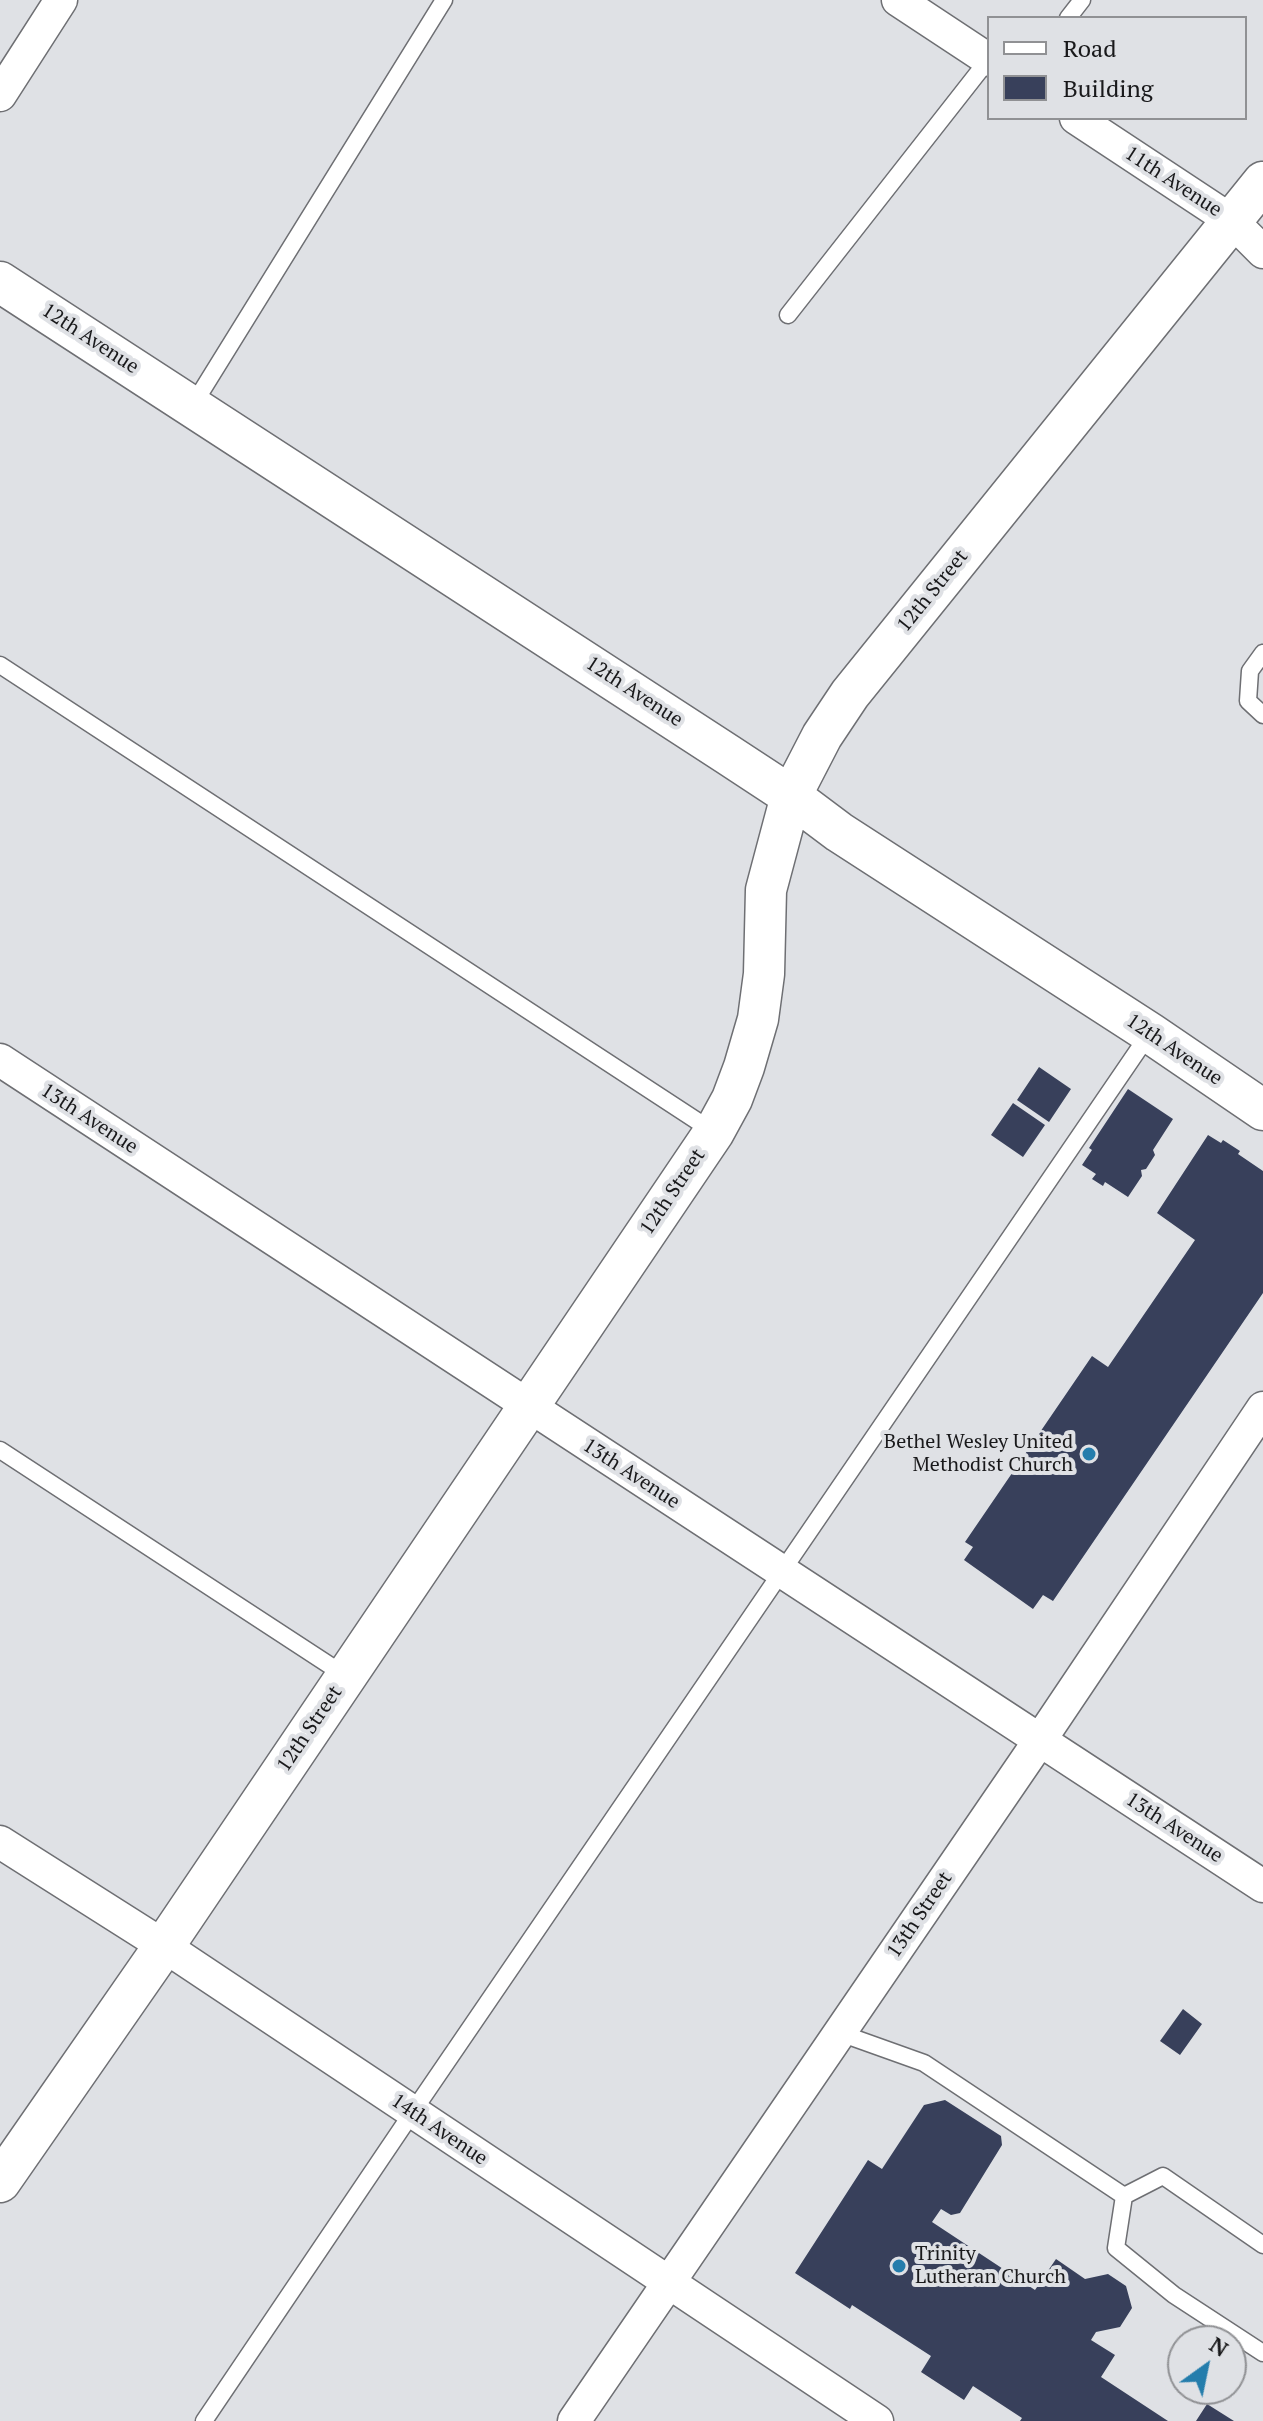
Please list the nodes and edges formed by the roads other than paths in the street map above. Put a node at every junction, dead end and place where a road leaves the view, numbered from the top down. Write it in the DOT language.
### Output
graph roads {
  1 [pos="61,0"];
  2 [pos="444,0"];
  3 [pos="898,0"];
  4 [pos="1082,0"];
  5 [pos="1070,16"];
  6 [pos="987,59"];
  7 [pos="987,63"];
  8 [pos="0,95"];
  9 [pos="1079,120"];
  10 [pos="1263,182"];
  11 [pos="1232,221"];
  12 [pos="1263,252"];
  13 [pos="0,282"];
  14 [pos="788,315"];
  15 [pos="193,405"];
  16 [pos="1263,653"];
  17 [pos="0,665"];
  18 [pos="1263,715"];
  19 [pos="791,796"];
  20 [pos="1150,1033"];
  21 [pos="0,1060"];
  22 [pos="1263,1110"];
  23 [pos="714,1132"];
  24 [pos="528,1407"];
  25 [pos="1263,1408"];
  26 [pos="0,1450"];
  27 [pos="781,1572"];
  28 [pos="346,1676"];
  29 [pos="1040,1740"];
  30 [pos="0,1842"];
  31 [pos="1263,1886"];
  32 [pos="164,1946"];
  33 [pos="840,2033"];
  34 [pos="412,2113"];
  35 [pos="0,2182"];
  36 [pos="1124,2196"];
  37 [pos="1263,2245"];
  38 [pos="668,2283"];
  39 [pos="1263,2353"];
  40 [pos="204,2421"];
  41 [pos="574,2421"];
  42 [pos="877,2421"];
  1 -- 8 [label="street"];
  2 -- 15 [label="lane"];
  3 -- 6 [label="street"];
  4 -- 5 [label="lane"];
  7 -- 14 [label="lane"];
  9 -- 11 [label="street, 11th Avenue"];
  10 -- 11 [label="street, 12th Street"];
  11 -- 12 [label="street, 11th Avenue"];
  11 -- 19 [label="street, 12th Street"];
  13 -- 15 [label="street, 12th Avenue"];
  15 -- 19 [label="street, 12th Avenue"];
  16 -- 18 [label="lane"];
  17 -- 23 [label="lane"];
  19 -- 20 [label="street, 12th Avenue"];
  19 -- 23 [label="street, 12th Street"];
  20 -- 22 [label="street, 12th Avenue"];
  20 -- 27 [label="lane"];
  21 -- 24 [label="street, 13th Avenue"];
  23 -- 24 [label="street, 12th Street"];
  24 -- 27 [label="street, 13th Avenue"];
  24 -- 28 [label="street, 12th Street"];
  25 -- 29 [label="street, 13th Street"];
  26 -- 28 [label="lane"];
  27 -- 29 [label="street, 13th Avenue"];
  27 -- 34 [label="lane"];
  28 -- 32 [label="street, 12th Street"];
  29 -- 31 [label="street, 13th Avenue"];
  29 -- 33 [label="street, 13th Street"];
  30 -- 32 [label="street, 14th Avenue"];
  32 -- 34 [label="street, 14th Avenue"];
  32 -- 35 [label="street, 12th Street"];
  33 -- 36 [label="lane"];
  33 -- 38 [label="street, 13th Street"];
  34 -- 38 [label="street, 14th Avenue"];
  34 -- 40 [label="lane"];
  36 -- 37 [label="lane"];
  36 -- 39 [label="lane"];
  38 -- 41 [label="street, 13th Street"];
  38 -- 42 [label="street, 14th Avenue"];
}
